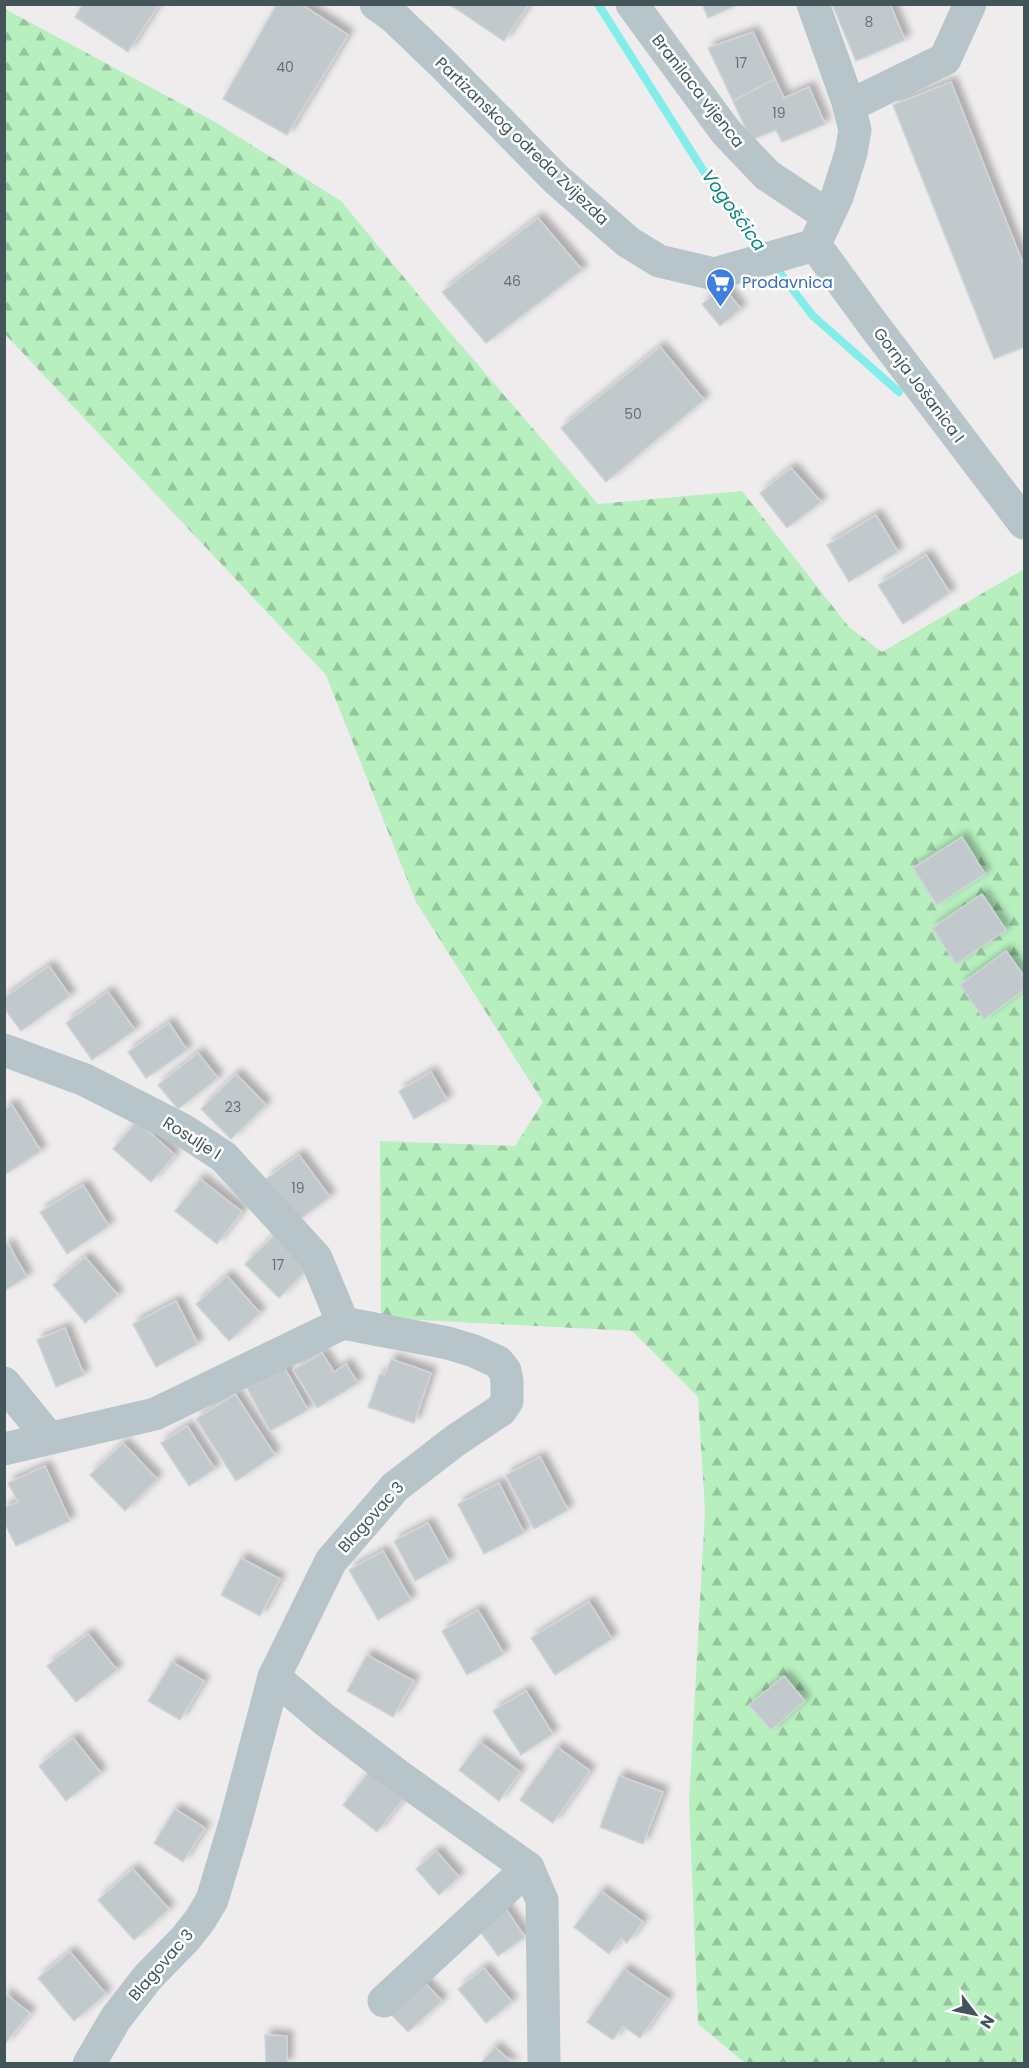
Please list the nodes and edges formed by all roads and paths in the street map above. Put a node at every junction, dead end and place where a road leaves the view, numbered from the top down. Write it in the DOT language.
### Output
graph roads {
  1 [pos="376,4"];
  2 [pos="632,4"];
  3 [pos="813,4"];
  4 [pos="970,4"];
  5 [pos="849,106"];
  6 [pos="812,237"];
  7 [pos="1024,523"];
  8 [pos="4,1050"];
  9 [pos="343,1323"];
  10 [pos="4,1383"];
  11 [pos="49,1438"];
  12 [pos="4,1449"];
  13 [pos="274,1677"];
  14 [pos="528,1868"];
  15 [pos="384,2001"];
  16 [pos="89,2064"];
  17 [pos="544,2064"];
  1 -- 6 [label="street, Partizanskog odreda Zvijezda"];
  2 -- 6 [label="street, Branilaca vijenca"];
  3 -- 5 [label="street"];
  4 -- 5 [label="street"];
  5 -- 6 [label="street"];
  6 -- 7 [label="street, Gornja Jošanica I"];
  8 -- 9 [label="street, Rosulje I"];
  9 -- 11 [label="street"];
  9 -- 13 [label="street, Blagovac 3"];
  10 -- 11 [label="street"];
  11 -- 12 [label="street"];
  13 -- 14 [label="street"];
  13 -- 16 [label="street, Blagovac 3"];
  14 -- 15 [label="street"];
  14 -- 17 [label="street"];
}
